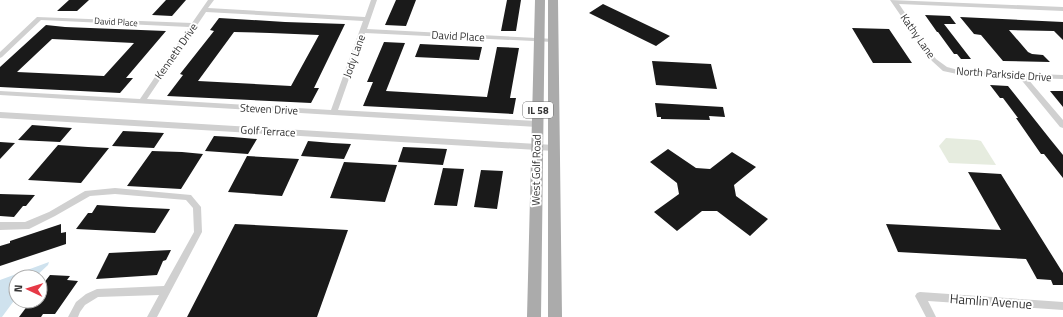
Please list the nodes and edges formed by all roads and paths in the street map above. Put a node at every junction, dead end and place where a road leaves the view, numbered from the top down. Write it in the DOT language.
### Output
graph roads {
  1 [pos="211,0"];
  2 [pos="374,0"];
  3 [pos="540,0"];
  4 [pos="553,0"];
  5 [pos="893,1"];
  6 [pos="1063,9"];
  7 [pos="204,10"];
  8 [pos="368,18"];
  9 [pos="194,25"];
  10 [pos="363,31"];
  11 [pos="539,39"];
  12 [pos="553,40"];
  13 [pos="0,56"];
  14 [pos="945,68"];
  15 [pos="1021,75"];
  16 [pos="1063,77"];
  17 [pos="0,93"];
  18 [pos="141,102"];
  19 [pos="333,113"];
  20 [pos="0,116"];
  21 [pos="537,124"];
  22 [pos="1063,125"];
  23 [pos="537,147"];
  24 [pos="554,148"];
  25 [pos="0,226"];
  26 [pos="167,290"];
  27 [pos="1063,306"];
  28 [pos="73,317"];
  29 [pos="152,317"];
  30 [pos="534,317"];
  31 [pos="555,317"];
  32 [pos="931,317"];
  1 -- 7 [label="street, Kenneth Drive"];
  2 -- 8 [label="street, Jody Lane"];
  3 -- 11 [label="main road, West Golf Road / IL 58"];
  4 -- 12 [label="main road, West Golf Road / IL 58"];
  5 -- 6 [label="street"];
  5 -- 14 [label="street, Kathy Lane"];
  7 -- 8 [label="street"];
  7 -- 9 [label="street, Kenneth Drive"];
  8 -- 10 [label="street, Jody Lane"];
  9 -- 13 [label="street, David Place"];
  9 -- 18 [label="street, Kenneth Drive"];
  10 -- 11 [label="street, David Place"];
  10 -- 19 [label="street, Jody Lane"];
  11 -- 12 [label="street, David Place"];
  11 -- 21 [label="main road, West Golf Road / IL 58"];
  12 -- 24 [label="main road, West Golf Road / IL 58"];
  14 -- 15 [label="street, North Parkside Drive"];
  15 -- 16 [label="street, North Parkside Drive"];
  15 -- 22 [label="street"];
  17 -- 18 [label="street, Steven Drive"];
  18 -- 19 [label="street, Steven Drive"];
  19 -- 21 [label="street, Steven Drive"];
  20 -- 23 [label="street, Golf Terrace"];
  21 -- 23 [label="main road, West Golf Road / IL 58"];
  23 -- 24 [label="street, Golf Terrace"];
  23 -- 30 [label="main road, West Golf Road / IL 58"];
  24 -- 31 [label="main road, West Golf Road / IL 58"];
  25 -- 26 [label="street"];
  26 -- 28 [label="street"];
  26 -- 29 [label="street"];
  27 -- 32 [label="street, Hamlin Avenue"];
}
